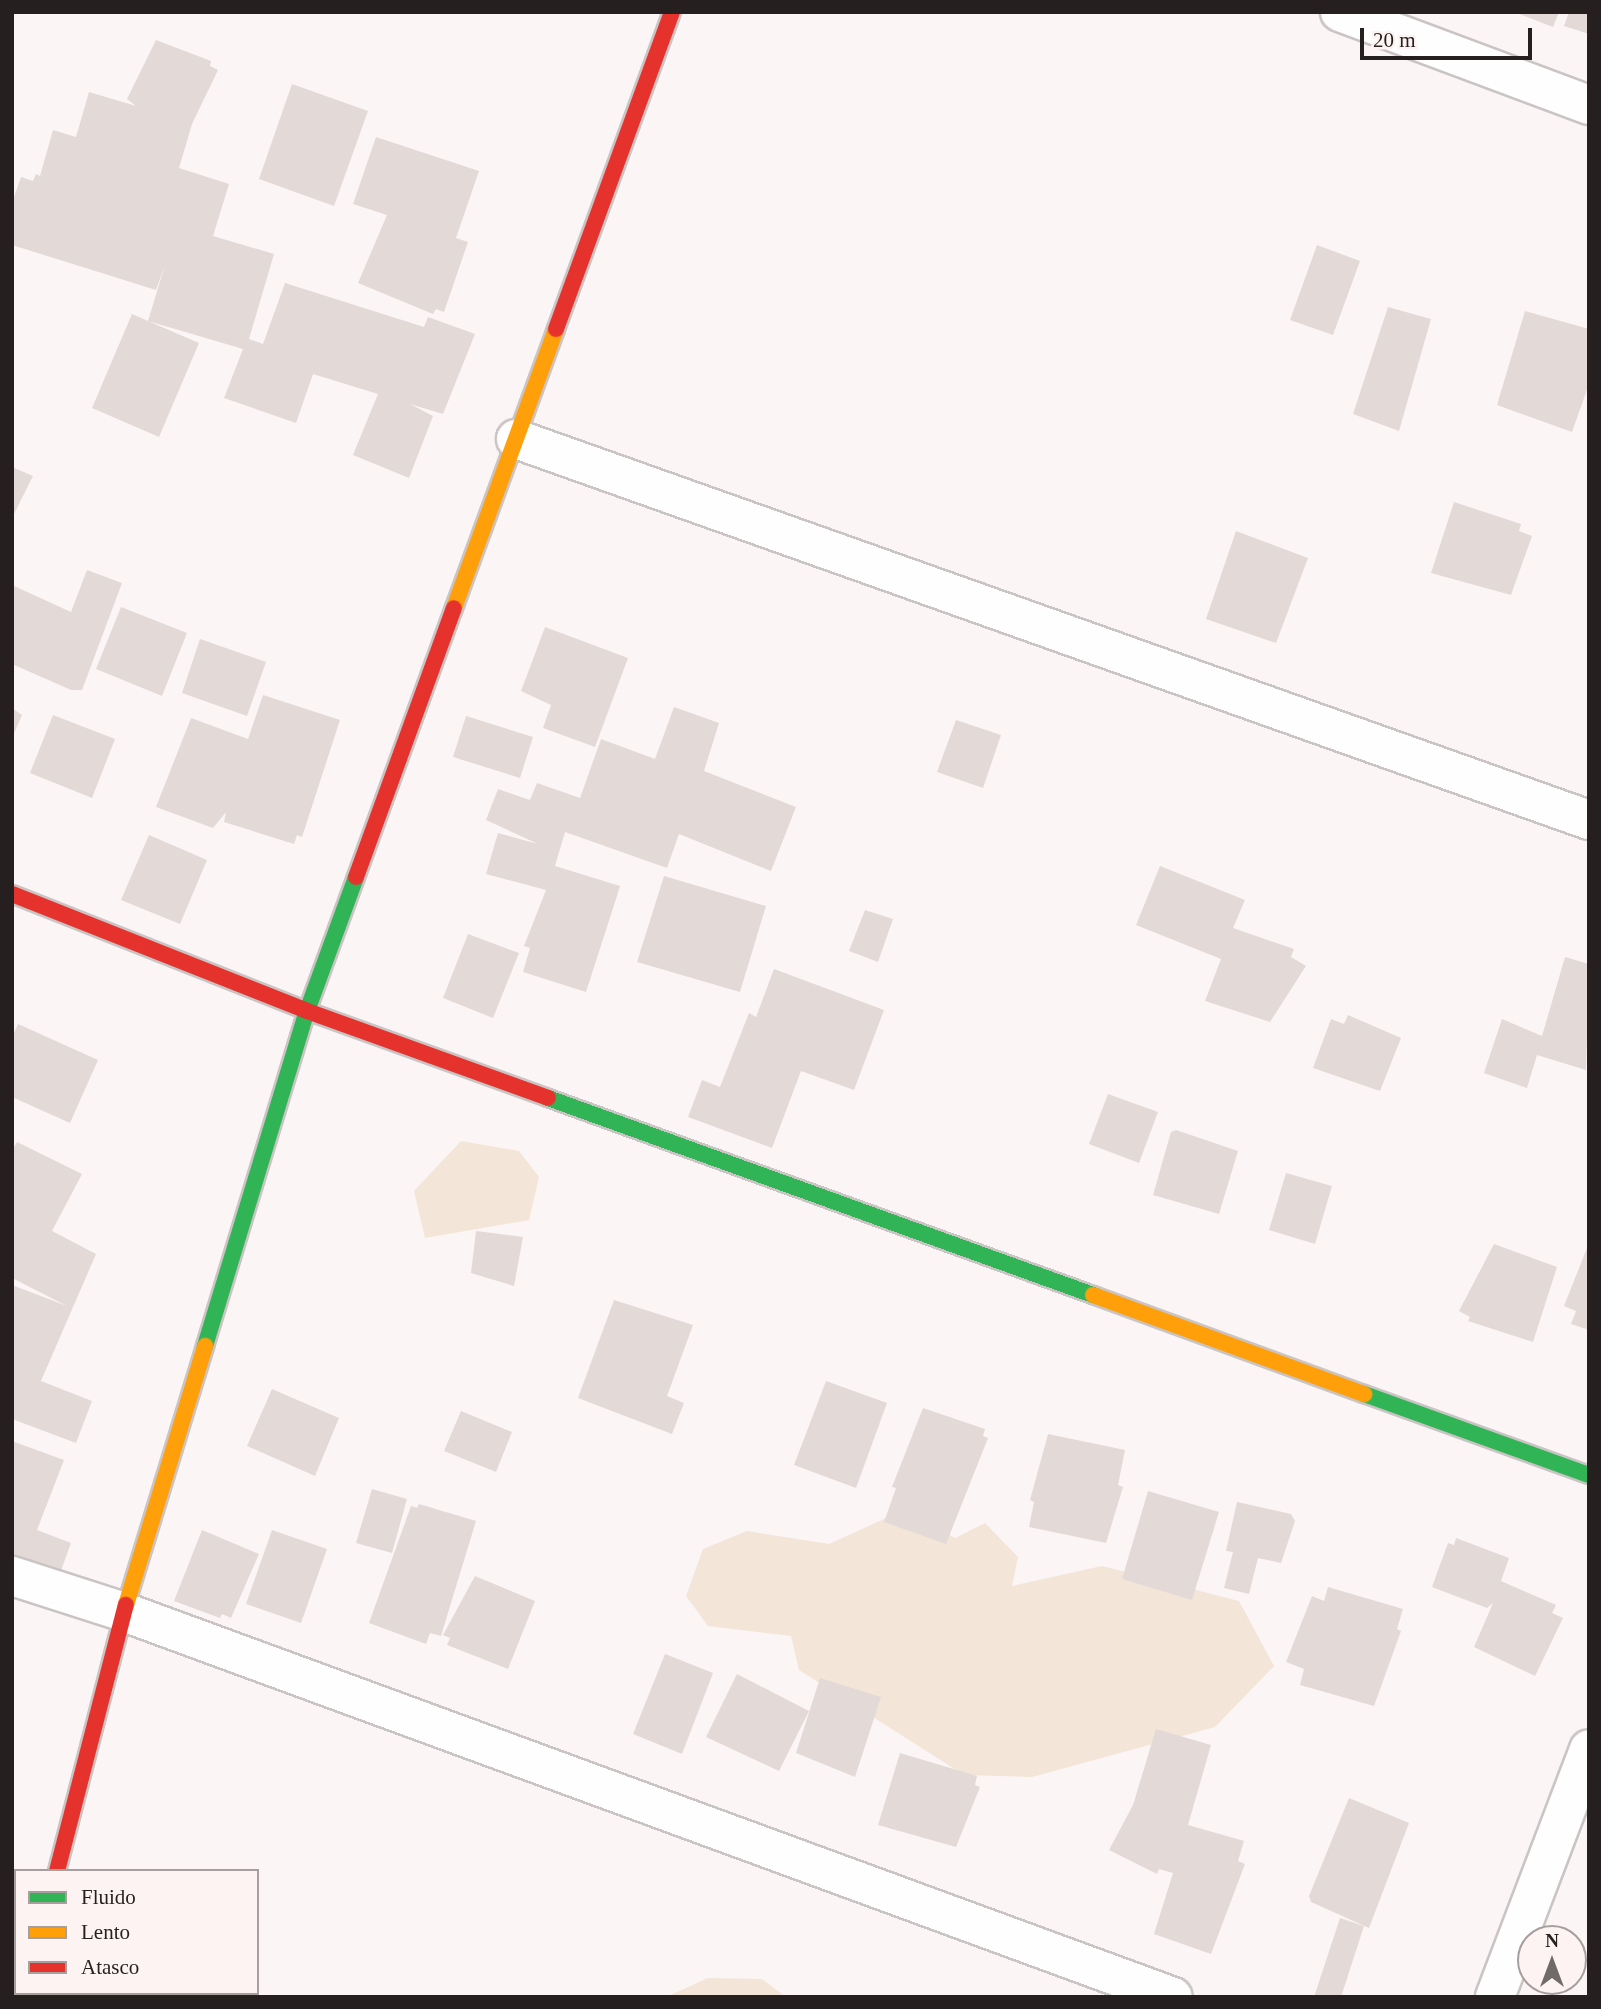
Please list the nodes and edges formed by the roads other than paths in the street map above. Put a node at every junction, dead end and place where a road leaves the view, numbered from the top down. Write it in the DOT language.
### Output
graph roads {
  1 [pos="672,12"];
  2 [pos="1340,12"];
  3 [pos="1589,105"];
  4 [pos="516,439"];
  5 [pos="1589,820"];
  6 [pos="12,894"];
  7 [pos="307,1011"];
  8 [pos="1589,1475"];
  9 [pos="12,1576"];
  10 [pos="124,1612"];
  11 [pos="1589,1749"];
  12 [pos="58,1869"];
  13 [pos="1173,1997"];
  14 [pos="1495,1997"];
  1 -- 4 [label="street"];
  2 -- 3 [label="street"];
  4 -- 5 [label="street"];
  4 -- 7 [label="street"];
  6 -- 7 [label="street"];
  7 -- 8 [label="street"];
  7 -- 10 [label="street"];
  9 -- 10 [label="street"];
  10 -- 12 [label="street"];
  10 -- 13 [label="street"];
  11 -- 14 [label="street"];
}
